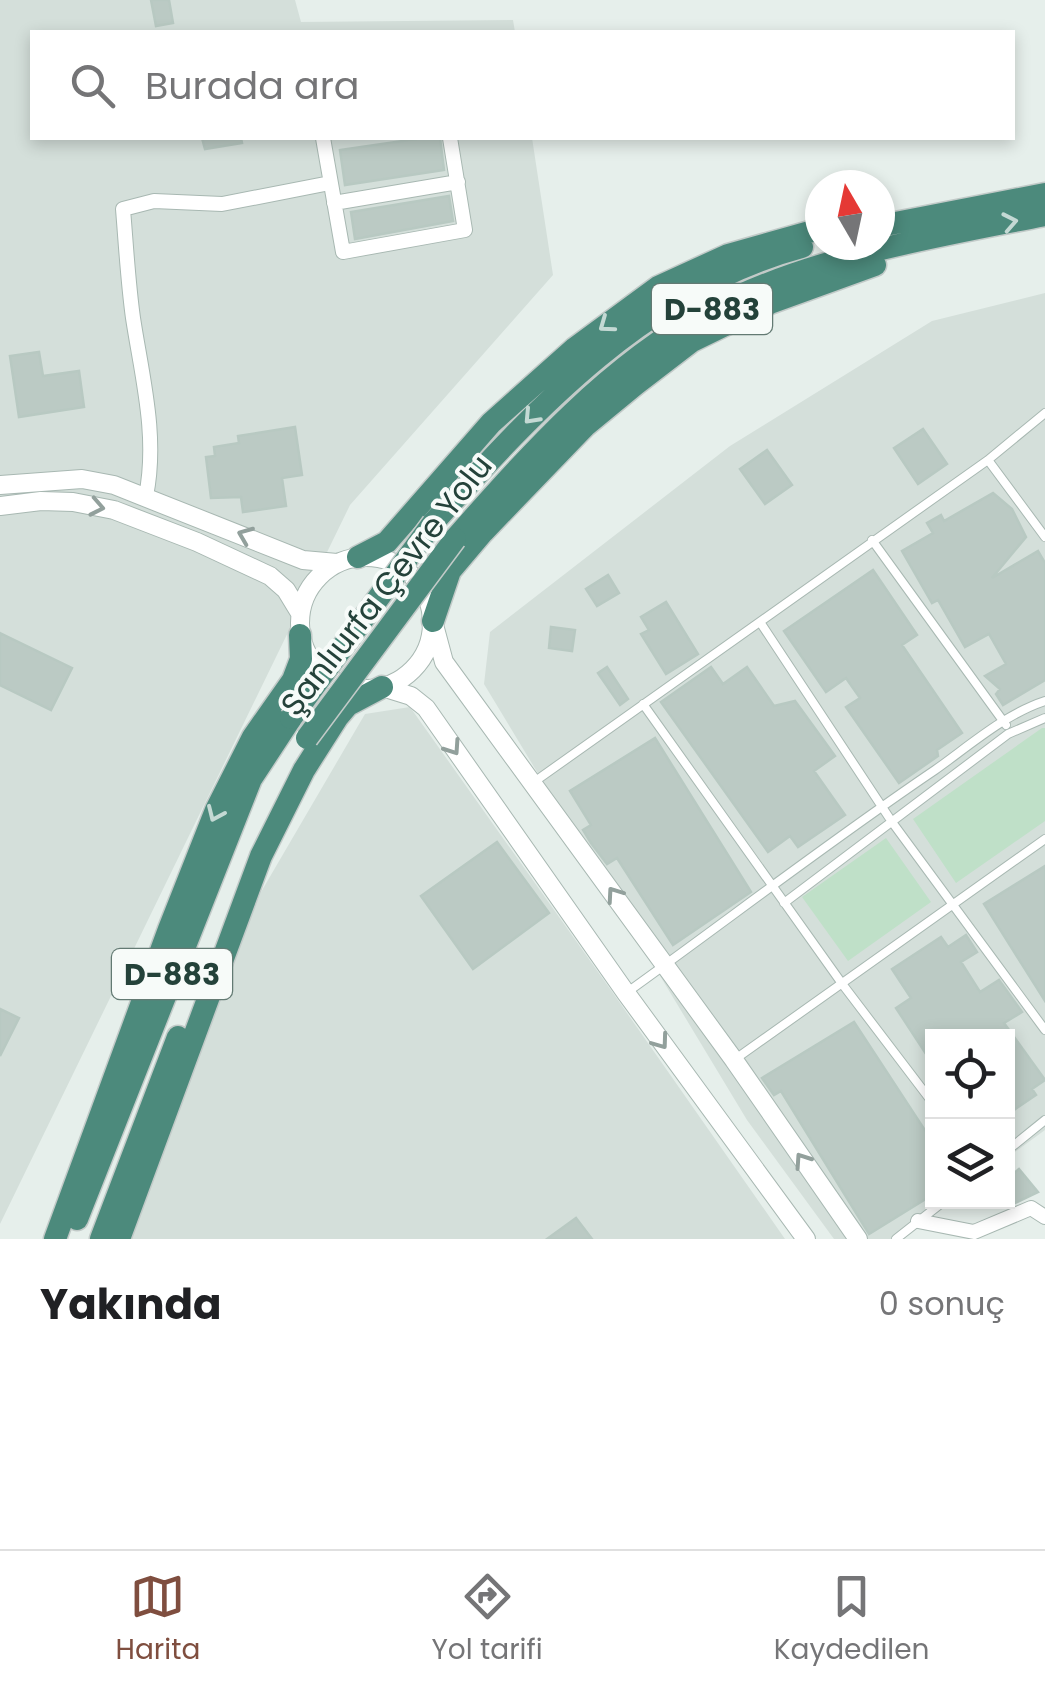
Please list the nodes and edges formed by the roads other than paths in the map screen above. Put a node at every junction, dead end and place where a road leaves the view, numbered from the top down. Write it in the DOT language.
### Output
graph roads {
  1 [pos="322,140"];
  2 [pos="450,140"];
  3 [pos="458,182"];
  4 [pos="330,183"];
  5 [pos="1045,194"];
  6 [pos="334,204"];
  7 [pos="1045,216"];
  8 [pos="895,217"];
  9 [pos="954,222"];
  10 [pos="895,225"];
  11 [pos="805,232"];
  12 [pos="805,247"];
  13 [pos="1045,413"];
  14 [pos="988,460"];
  15 [pos="0,485"];
  16 [pos="146,496"];
  17 [pos="0,506"];
  18 [pos="1045,537"];
  19 [pos="872,540"];
  20 [pos="347,560"];
  21 [pos="434,621"];
  22 [pos="760,622"];
  23 [pos="300,624"];
  24 [pos="382,688"];
  25 [pos="1045,702"];
  26 [pos="643,704"];
  27 [pos="1045,718"];
  28 [pos="1004,723"];
  29 [pos="1014,731"];
  30 [pos="534,782"];
  31 [pos="883,806"];
  32 [pos="892,822"];
  33 [pos="1045,839"];
  34 [pos="773,888"];
  35 [pos="784,903"];
  36 [pos="953,906"];
  37 [pos="664,966"];
  38 [pos="843,985"];
  39 [pos="626,993"];
  40 [pos="1045,1030"];
  41 [pos="734,1060"];
  42 [pos="925,1093"];
  43 [pos="1045,1120"];
  44 [pos="1015,1144"];
  45 [pos="934,1209"];
  46 [pos="1045,1217"];
  47 [pos="918,1221"];
  48 [pos="977,1237"];
  49 [pos="55,1239"];
  50 [pos="70,1239"];
  51 [pos="101,1239"];
  52 [pos="118,1239"];
  53 [pos="806,1239"];
  54 [pos="858,1239"];
  55 [pos="896,1239"];
  1 -- 4 [label="street"];
  2 -- 3 [label="street"];
  3 -- 6 [label="street"];
  3 -- 6 [label="street"];
  4 -- 6 [label="street"];
  4 -- 16 [label="street"];
  5 -- 9 [label="highway, Şanlıurfa Çevre Yolu / D-883"];
  9 -- 7 [label="highway, Şanlıurfa Çevre Yolu / D-883, one-way"];
  8 -- 9 [label="highway"];
  9 -- 10 [label="highway, Şanlıurfa Çevre Yolu / D-883"];
  9 -- 21 [label="highway"];
  9 -- 51 [label="highway, Şanlıurfa Çevre Yolu / D-883, bridge"];
  11 -- 20 [label="highway, one-way"];
  12 -- 50 [label="highway, Şanlıurfa Çevre Yolu / D-883, one-way, bridge"];
  13 -- 14 [label="lane"];
  14 -- 18 [label="lane"];
  14 -- 19 [label="lane"];
  15 -- 16 [label="street"];
  20 -- 16 [label="street, one-way"];
  17 -- 23 [label="street, one-way"];
  19 -- 22 [label="lane"];
  19 -- 28 [label="lane"];
  20 -- 21 [label="street"];
  20 -- 23 [label="street"];
  21 -- 24 [label="street"];
  21 -- 30 [label="street"];
  22 -- 26 [label="lane"];
  22 -- 31 [label="lane"];
  23 -- 24 [label="street"];
  23 -- 49 [label="highway, one-way"];
  24 -- 39 [label="street, one-way"];
  24 -- 52 [label="highway"];
  25 -- 28 [label="lane"];
  26 -- 30 [label="lane"];
  26 -- 34 [label="lane"];
  27 -- 29 [label="lane"];
  28 -- 29 [label="lane"];
  28 -- 31 [label="lane"];
  29 -- 32 [label="lane"];
  37 -- 30 [label="street, one-way"];
  31 -- 32 [label="lane"];
  31 -- 34 [label="lane"];
  32 -- 35 [label="lane"];
  32 -- 36 [label="lane"];
  33 -- 36 [label="lane"];
  34 -- 35 [label="lane"];
  34 -- 37 [label="lane"];
  35 -- 38 [label="lane"];
  36 -- 38 [label="lane"];
  36 -- 40 [label="lane"];
  37 -- 39 [label="lane"];
  37 -- 41 [label="street"];
  38 -- 41 [label="lane"];
  38 -- 42 [label="lane"];
  39 -- 53 [label="street, one-way"];
  54 -- 41 [label="street, one-way"];
  43 -- 44 [label="lane"];
  45 -- 47 [label="lane"];
  46 -- 48 [label="street"];
  47 -- 48 [label="street"];
  47 -- 55 [label="lane"];
}
